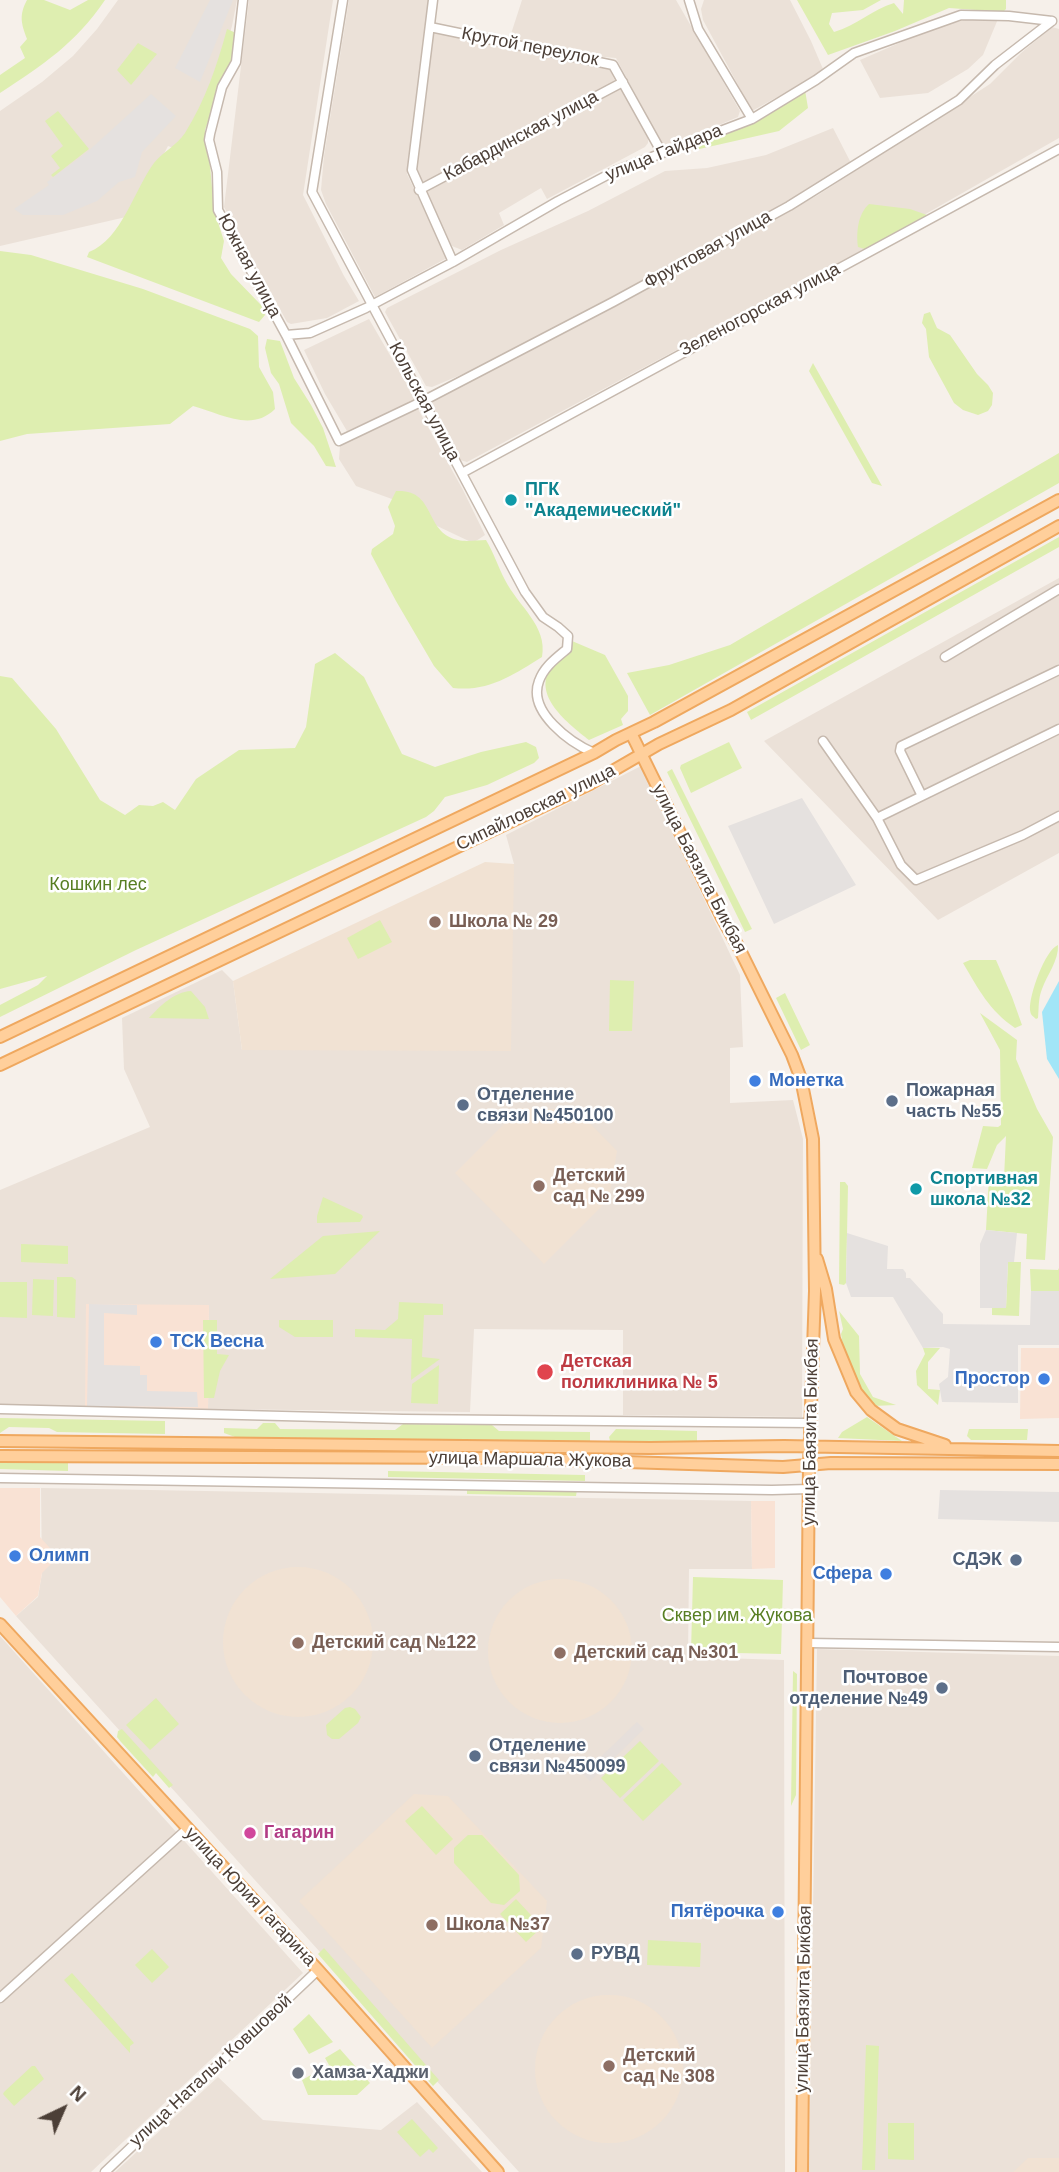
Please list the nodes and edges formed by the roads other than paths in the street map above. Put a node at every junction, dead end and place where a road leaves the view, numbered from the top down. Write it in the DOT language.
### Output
graph roads {
  1 [pos="243,0"];
  2 [pos="343,0"];
  3 [pos="433,0"];
  4 [pos="689,0"];
  5 [pos="1052,21"];
  6 [pos="430,27"];
  7 [pos="623,82"];
  8 [pos="752,118"];
  9 [pos="1059,149"];
  10 [pos="662,153"];
  11 [pos="419,190"];
  12 [pos="453,262"];
  13 [pos="372,305"];
  14 [pos="286,335"];
  15 [pos="423,401"];
  16 [pos="339,441"];
  17 [pos="461,473"];
  18 [pos="1059,500"];
  19 [pos="1059,526"];
  20 [pos="1059,589"];
  21 [pos="945,657"];
  22 [pos="1059,670"];
  23 [pos="1059,729"];
  24 [pos="631,733"];
  25 [pos="823,741"];
  26 [pos="594,753"];
  27 [pos="642,754"];
  28 [pos="922,796"];
  29 [pos="1059,816"];
  30 [pos="877,818"];
  31 [pos="0,1037"];
  32 [pos="0,1065"];
  33 [pos="813,1242"];
  34 [pos="0,1409"];
  35 [pos="810,1423"];
  36 [pos="0,1441"];
  37 [pos="810,1447"];
  38 [pos="957,1449"];
  39 [pos="1059,1451"];
  40 [pos="0,1456"];
  41 [pos="1059,1464"];
  42 [pos="809,1465"];
  43 [pos="0,1478"];
  44 [pos="810,1489"];
  45 [pos="0,1624"];
  46 [pos="808,1643"];
  47 [pos="1059,1647"];
  48 [pos="187,1829"];
  49 [pos="318,1970"];
  50 [pos="0,1998"];
  51 [pos="105,2172"];
  52 [pos="498,2172"];
  53 [pos="802,2172"];
  1 -- 14 [label="street, Южная улица"];
  2 -- 13 [label="street, Кольская улица"];
  3 -- 6 [label="street"];
  4 -- 8 [label="street"];
  5 -- 8 [label="street, улица Гайдара"];
  5 -- 15 [label="street, Фруктовая улица"];
  6 -- 7 [label="street, Крутой переулок"];
  6 -- 11 [label="street"];
  7 -- 10 [label="street, Крутой переулок"];
  7 -- 11 [label="street, Кабардинская улица"];
  8 -- 10 [label="street, улица Гайдара"];
  9 -- 17 [label="street, Зеленогорская улица"];
  10 -- 12 [label="street, улица Гайдара"];
  11 -- 12 [label="street"];
  12 -- 13 [label="street, улица Гайдара"];
  13 -- 14 [label="street, улица Гайдара"];
  13 -- 15 [label="street, Кольская улица"];
  14 -- 16 [label="street, Южная улица"];
  15 -- 16 [label="street, Фруктовая улица"];
  15 -- 17 [label="street, Кольская улица"];
  17 -- 26 [label="street, Кольская улица"];
  18 -- 24 [label="main road, Сипайловская улица"];
  19 -- 27 [label="main road, Сипайловская улица"];
  20 -- 21 [label="street"];
  22 -- 28 [label="street"];
  23 -- 28 [label="street"];
  24 -- 26 [label="main road, Сипайловская улица"];
  24 -- 27 [label="main road, улица Баязита Бикбая"];
  25 -- 30 [label="street"];
  26 -- 31 [label="main road, Сипайловская улица"];
  27 -- 32 [label="main road, Сипайловская улица"];
  27 -- 33 [label="main road, улица Баязита Бикбая"];
  28 -- 30 [label="street"];
  29 -- 30 [label="street"];
  33 -- 35 [label="main road, улица Баязита Бикбая"];
  33 -- 38 [label="main road"];
  34 -- 35 [label="street"];
  35 -- 37 [label="main road, улица Баязита Бикбая"];
  36 -- 37 [label="main road, улица Маршала Жукова"];
  37 -- 38 [label="main road, улица Маршала Жукова"];
  37 -- 42 [label="main road, улица Баязита Бикбая"];
  38 -- 39 [label="main road, улица Маршала Жукова"];
  40 -- 42 [label="main road, улица Маршала Жукова"];
  41 -- 42 [label="main road, улица Маршала Жукова"];
  42 -- 44 [label="main road, улица Баязита Бикбая"];
  43 -- 44 [label="street"];
  44 -- 46 [label="main road, улица Баязита Бикбая"];
  45 -- 48 [label="main road, улица Юрия Гагарина"];
  46 -- 47 [label="street"];
  46 -- 53 [label="main road, улица Баязита Бикбая"];
  48 -- 49 [label="main road, улица Юрия Гагарина"];
  48 -- 50 [label="street"];
  49 -- 51 [label="street, улица Натальи Ковшовой"];
  49 -- 52 [label="main road, улица Юрия Гагарина"];
}
